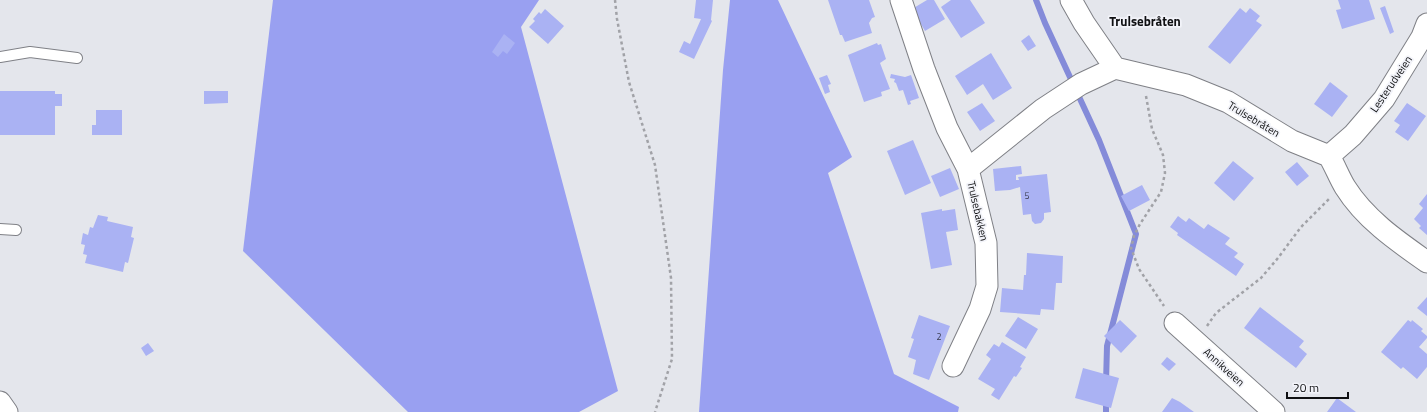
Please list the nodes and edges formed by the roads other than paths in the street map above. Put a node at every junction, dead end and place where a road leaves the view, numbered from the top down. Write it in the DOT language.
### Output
graph roads {
  1 [pos="901,0"];
  2 [pos="1071,0"];
  3 [pos="1427,24"];
  4 [pos="0,57"];
  5 [pos="77,58"];
  6 [pos="1115,68"];
  7 [pos="1329,156"];
  8 [pos="968,169"];
  9 [pos="0,229"];
  10 [pos="16,230"];
  11 [pos="1427,262"];
  12 [pos="1175,323"];
  13 [pos="953,366"];
  14 [pos="0,402"];
  15 [pos="7,412"];
  16 [pos="1274,412"];
  1 -- 8 [label="street, Trulsebakken"];
  2 -- 6 [label="street"];
  3 -- 7 [label="street, Lesterudveien"];
  4 -- 5 [label="lane"];
  6 -- 7 [label="street, Trulsebråten"];
  6 -- 8 [label="street, Trulsebakken"];
  7 -- 11 [label="street"];
  8 -- 13 [label="street, Trulsebakken"];
  9 -- 10 [label="lane"];
  12 -- 16 [label="street, Annikveien"];
  14 -- 15 [label="street"];
}
